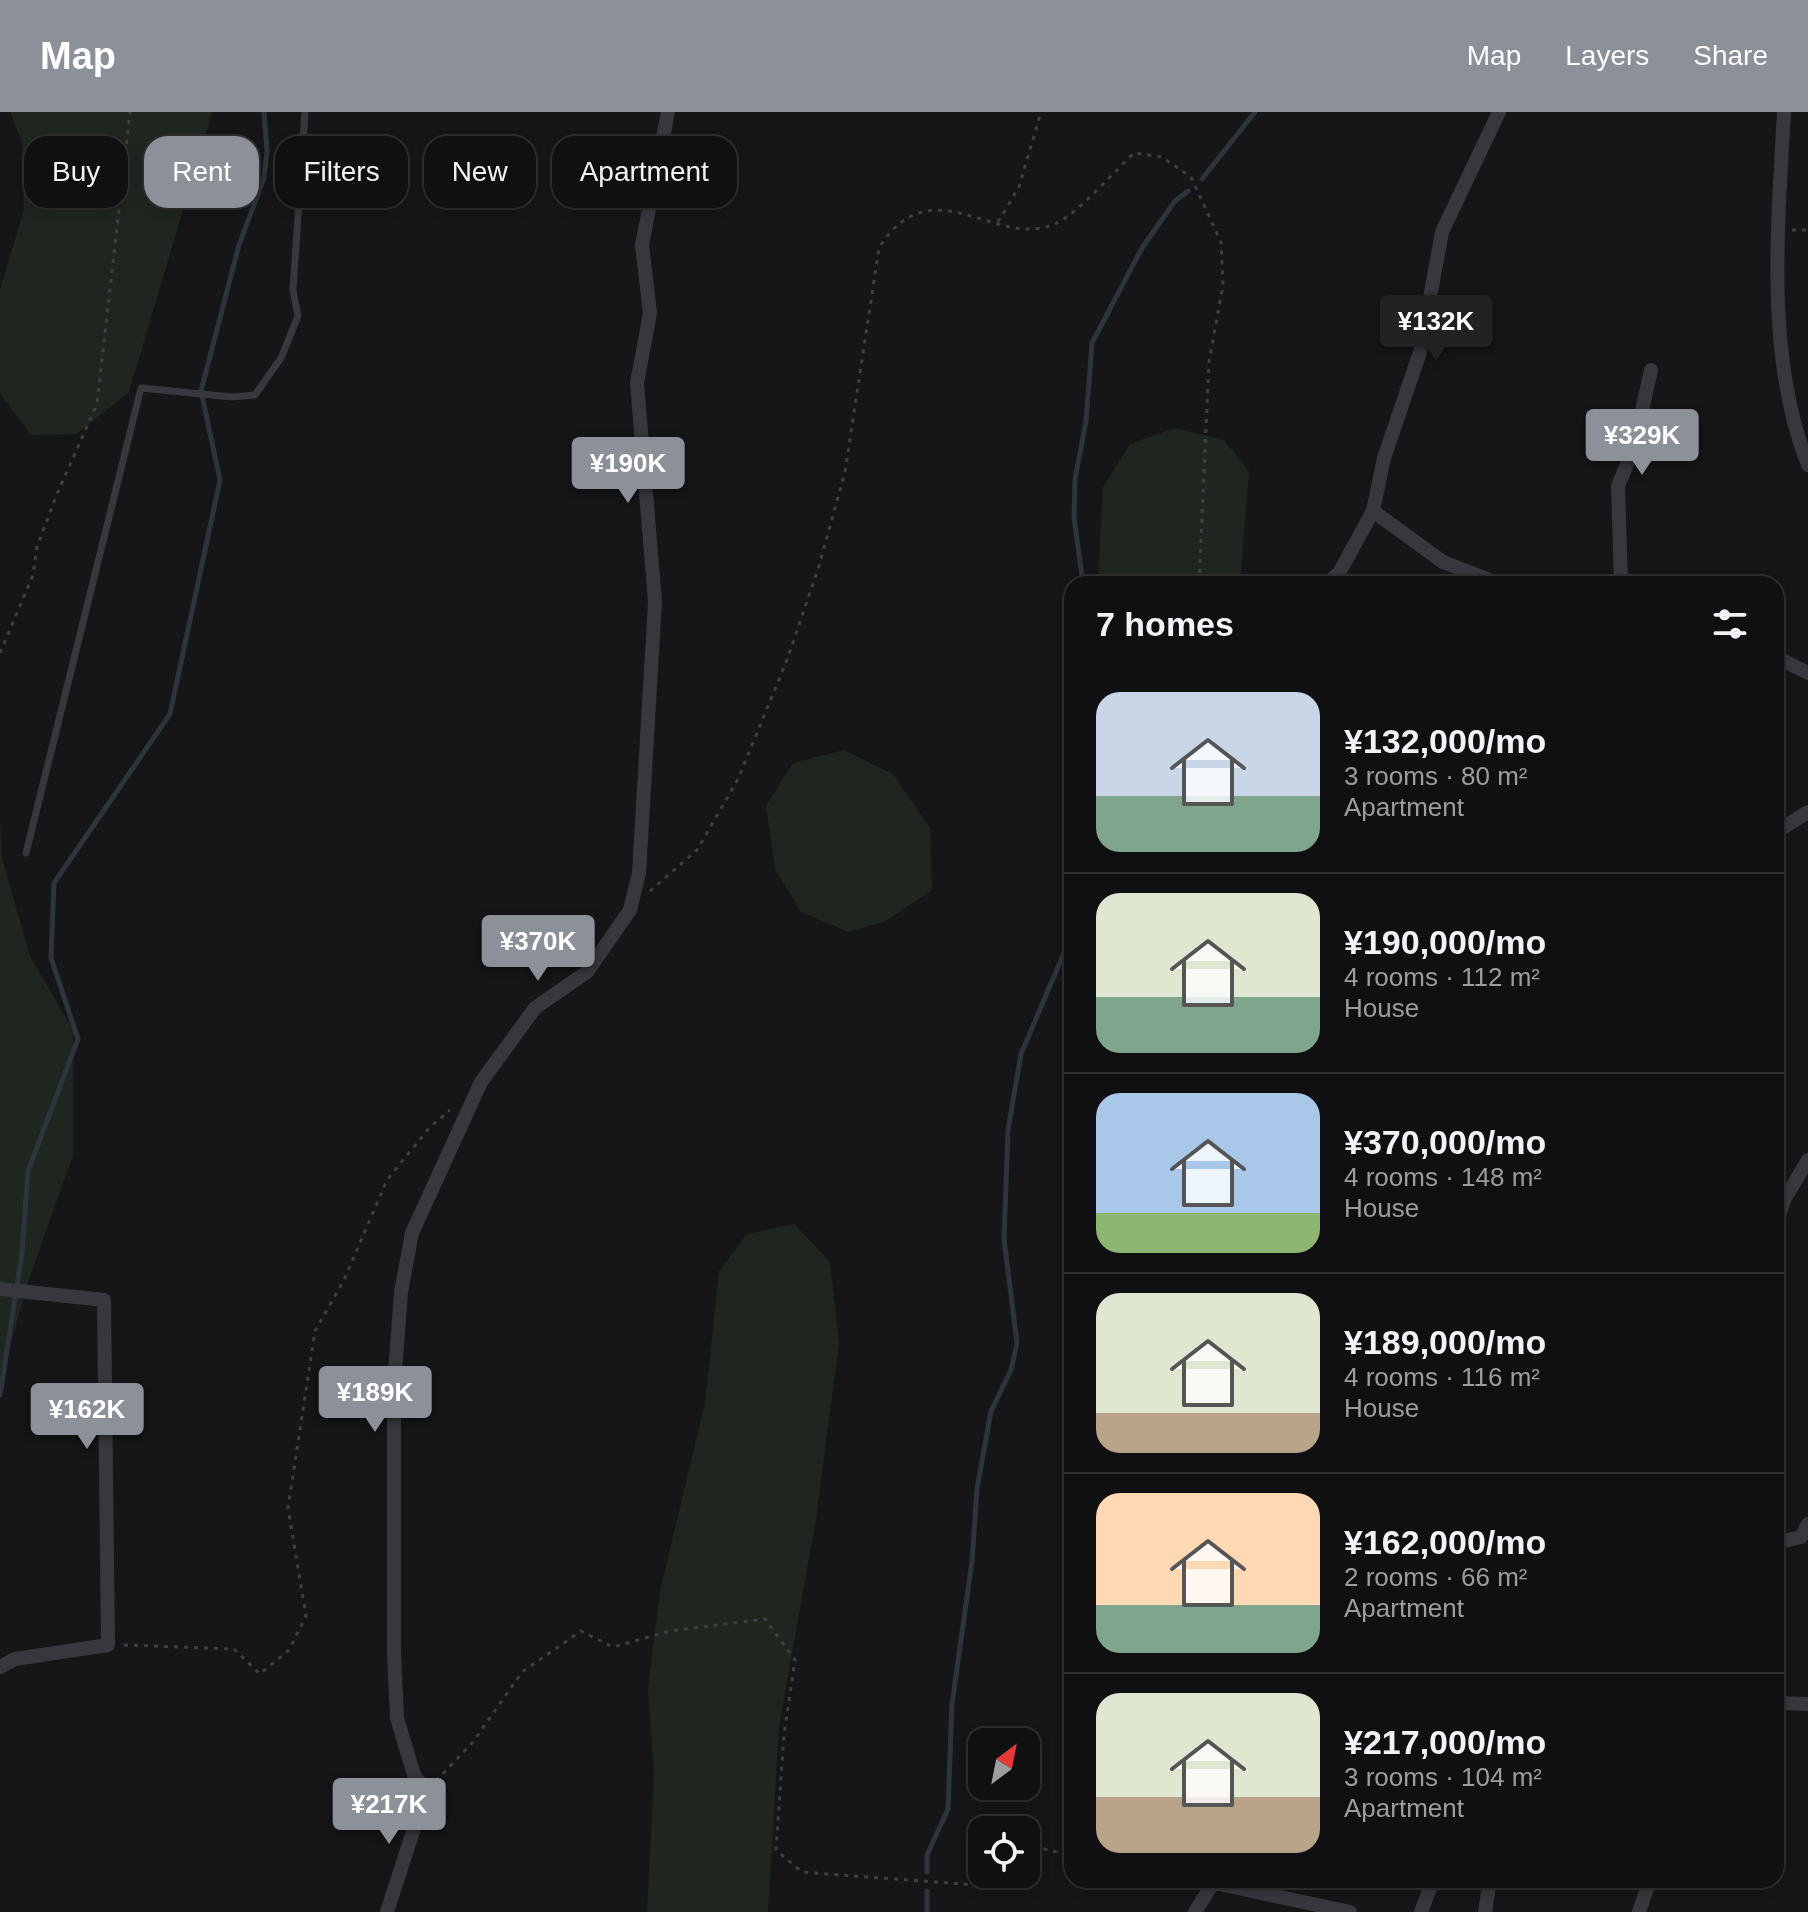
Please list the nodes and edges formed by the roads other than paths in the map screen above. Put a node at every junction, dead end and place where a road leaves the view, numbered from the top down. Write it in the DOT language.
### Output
graph roads {
  1 [pos="305,112"];
  2 [pos="668,112"];
  3 [pos="1499,112"];
  4 [pos="1784,112"];
  5 [pos="1651,370"];
  6 [pos="1808,465"];
  7 [pos="1373,511"];
  8 [pos="1336,576"];
  9 [pos="1479,576"];
  10 [pos="1621,576"];
  11 [pos="1784,661"];
  12 [pos="1808,673"];
  13 [pos="1808,812"];
  14 [pos="1784,827"];
  15 [pos="26,853"];
  16 [pos="1808,1160"];
  17 [pos="1784,1200"];
  18 [pos="2,1289"];
  19 [pos="1808,1524"];
  20 [pos="1784,1541"];
  21 [pos="0,1667"];
  22 [pos="1784,1703"];
  23 [pos="1808,1704"];
  24 [pos="1203,1888"];
  25 [pos="1238,1888"];
  26 [pos="1430,1888"];
  27 [pos="1489,1888"];
  28 [pos="1647,1888"];
  29 [pos="387,1912"];
  30 [pos="1195,1912"];
  31 [pos="1350,1912"];
  32 [pos="1421,1912"];
  33 [pos="1485,1912"];
  34 [pos="1639,1912"];
  1 -- 15 [label="lane"];
  2 -- 29 [label="street"];
  3 -- 7 [label="street"];
  4 -- 6 [label="street"];
  5 -- 10 [label="street"];
  7 -- 8 [label="street"];
  7 -- 9 [label="street"];
  11 -- 12 [label="street"];
  13 -- 14 [label="street"];
  16 -- 17 [label="street"];
  18 -- 21 [label="street"];
  19 -- 20 [label="street"];
  22 -- 23 [label="street"];
  24 -- 30 [label="street"];
  25 -- 31 [label="street"];
  26 -- 32 [label="street"];
  27 -- 33 [label="street"];
  28 -- 34 [label="street"];
}
